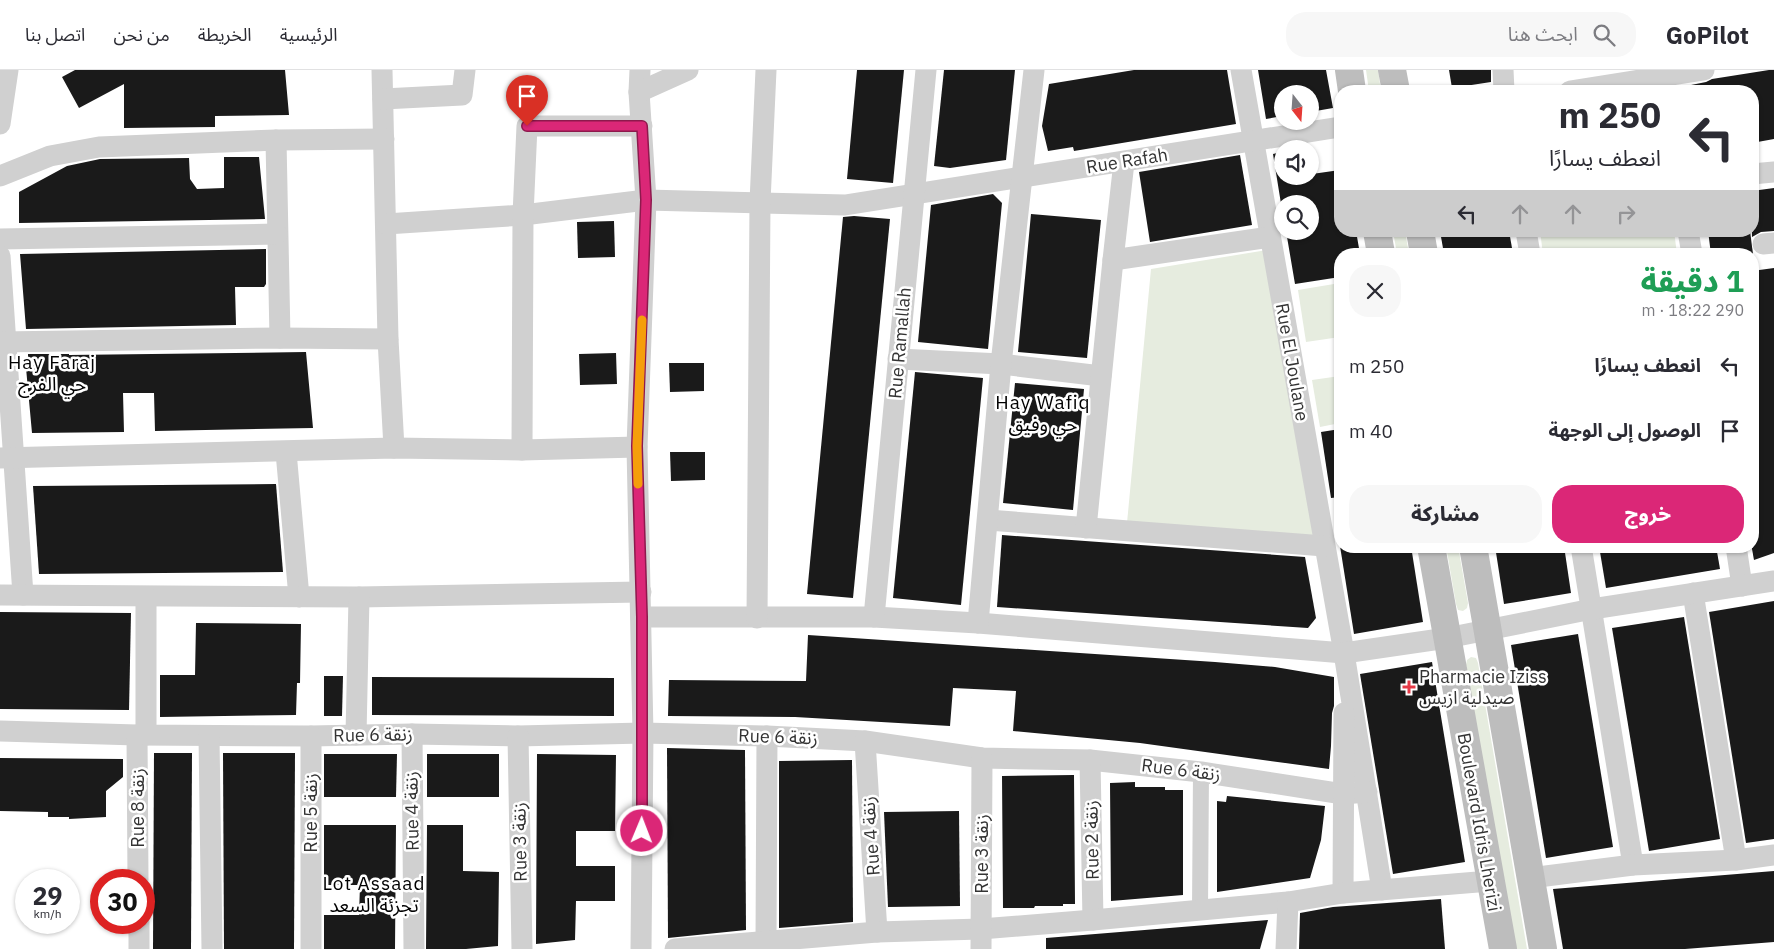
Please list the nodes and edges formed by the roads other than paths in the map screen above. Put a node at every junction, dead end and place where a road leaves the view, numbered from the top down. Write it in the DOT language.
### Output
graph roads {
  1 [pos="8,70"];
  2 [pos="382,70"];
  3 [pos="465,70"];
  4 [pos="640,70"];
  5 [pos="688,70"];
  6 [pos="766,70"];
  7 [pos="926,70"];
  8 [pos="1240,70"];
  9 [pos="1348,70"];
  10 [pos="1392,70"];
  11 [pos="1502,70"];
  12 [pos="1704,70"];
  13 [pos="1040,71"];
  14 [pos="1351,85"];
  15 [pos="1395,85"];
  16 [pos="1503,85"];
  17 [pos="1608,85"];
  18 [pos="639,92"];
  19 [pos="383,99"];
  20 [pos="0,124"];
  21 [pos="642,126"];
  22 [pos="1334,129"];
  23 [pos="384,139"];
  24 [pos="276,140"];
  25 [pos="1252,141"];
  26 [pos="1124,162"];
  27 [pos="1774,172"];
  28 [pos="1759,173"];
  29 [pos="0,176"];
  30 [pos="1023,178"];
  31 [pos="914,195"];
  32 [pos="646,200"];
  33 [pos="760,202"];
  34 [pos="522,214"];
  35 [pos="386,224"];
  36 [pos="278,234"];
  37 [pos="1270,237"];
  38 [pos="0,239"];
  39 [pos="0,256"];
  40 [pos="1113,260"];
  41 [pos="280,338"];
  42 [pos="388,339"];
  43 [pos="3,342"];
  44 [pos="898,359"];
  45 [pos="1001,364"];
  46 [pos="1101,376"];
  47 [pos="637,446"];
  48 [pos="394,448"];
  49 [pos="522,450"];
  50 [pos="286,452"];
  51 [pos="7,458"];
  52 [pos="988,520"];
  53 [pos="1086,528"];
  54 [pos="1324,546"];
  55 [pos="1432,553"];
  56 [pos="1474,553"];
  57 [pos="1582,553"];
  58 [pos="1737,553"];
  59 [pos="1774,581"];
  60 [pos="1742,586"];
  61 [pos="641,592"];
  62 [pos="1693,592"];
  63 [pos="0,595"];
  64 [pos="23,595"];
  65 [pos="146,596"];
  66 [pos="299,597"];
  67 [pos="359,597"];
  68 [pos="1592,609"];
  69 [pos="642,617"];
  70 [pos="874,617"];
  71 [pos="757,618"];
  72 [pos="978,623"];
  73 [pos="1488,630"];
  74 [pos="1446,638"];
  75 [pos="1344,653"];
  76 [pos="0,731"];
  77 [pos="643,733"];
  78 [pos="412,734"];
  79 [pos="142,735"];
  80 [pos="356,735"];
  81 [pos="209,736"];
  82 [pos="311,736"];
  83 [pos="518,736"];
  84 [pos="767,736"];
  85 [pos="865,741"];
  86 [pos="982,758"];
  87 [pos="1090,760"];
  88 [pos="1201,772"];
  89 [pos="1367,792"];
  90 [pos="1343,794"];
  91 [pos="1774,855"];
  92 [pos="1736,860"];
  93 [pos="1632,865"];
  94 [pos="138,869"];
  95 [pos="1530,878"];
  96 [pos="1490,881"];
  97 [pos="1382,890"];
  98 [pos="1342,893"];
  99 [pos="1288,902"];
  100 [pos="1200,909"];
  101 [pos="1093,920"];
  102 [pos="877,932"];
  103 [pos="139,934"];
  104 [pos="981,939"];
  105 [pos="766,941"];
  106 [pos="139,949"];
  107 [pos="212,949"];
  108 [pos="311,949"];
  109 [pos="414,949"];
  110 [pos="522,949"];
  111 [pos="641,949"];
  112 [pos="675,949"];
  113 [pos="1286,949"];
  114 [pos="1503,949"];
  115 [pos="1543,949"];
  1 -- 20 [label="street"];
  2 -- 19 [label="street"];
  3 -- 19 [label="street"];
  4 -- 18 [label="street"];
  5 -- 18 [label="street"];
  6 -- 33 [label="street"];
  7 -- 31 [label="street, Rue Ramallah"];
  8 -- 25 [label="street, Rue El Joulane"];
  9 -- 14 [label="main road"];
  10 -- 15 [label="main road"];
  11 -- 16 [label="street"];
  12 -- 17 [label="street"];
  13 -- 30 [label="street"];
  18 -- 21 [label="street"];
  19 -- 23 [label="street"];
  21 -- 32 [label="street"];
  21 -- 34 [label="street"];
  22 -- 25 [label="street, Rue Rafah"];
  23 -- 24 [label="street"];
  23 -- 35 [label="street"];
  24 -- 29 [label="street"];
  24 -- 36 [label="street"];
  25 -- 26 [label="street, Rue Rafah"];
  25 -- 37 [label="street, Rue El Joulane"];
  26 -- 30 [label="street, Rue Rafah"];
  26 -- 40 [label="street"];
  27 -- 28 [label="street"];
  30 -- 31 [label="street, Rue Rafah"];
  30 -- 45 [label="street"];
  31 -- 33 [label="street, Rue Rafah"];
  31 -- 44 [label="street, Rue Ramallah"];
  32 -- 33 [label="street, Rue Rafah"];
  32 -- 34 [label="street, Rue Rafah"];
  32 -- 47 [label="street"];
  33 -- 71 [label="street"];
  34 -- 35 [label="street, Rue Rafah"];
  34 -- 49 [label="street"];
  35 -- 42 [label="street"];
  36 -- 38 [label="street"];
  36 -- 41 [label="street"];
  37 -- 40 [label="street"];
  37 -- 54 [label="street, Rue El Joulane"];
  39 -- 43 [label="street"];
  40 -- 46 [label="street"];
  41 -- 42 [label="street"];
  41 -- 43 [label="street"];
  42 -- 48 [label="street"];
  43 -- 51 [label="street"];
  44 -- 45 [label="street"];
  44 -- 70 [label="street, Rue Ramallah"];
  45 -- 46 [label="street"];
  45 -- 52 [label="street"];
  46 -- 53 [label="street"];
  47 -- 49 [label="street"];
  47 -- 61 [label="street"];
  48 -- 49 [label="street"];
  48 -- 50 [label="street"];
  50 -- 51 [label="street"];
  50 -- 66 [label="street"];
  51 -- 64 [label="street"];
  52 -- 53 [label="street"];
  52 -- 72 [label="street"];
  53 -- 54 [label="street"];
  54 -- 75 [label="street, Rue El Joulane"];
  55 -- 74 [label="main road, Boulevard Idris Lherizi"];
  56 -- 73 [label="main road"];
  57 -- 68 [label="street"];
  58 -- 60 [label="street"];
  59 -- 60 [label="street"];
  60 -- 62 [label="street"];
  61 -- 67 [label="street"];
  61 -- 69 [label="street"];
  62 -- 68 [label="street"];
  62 -- 92 [label="street"];
  63 -- 64 [label="street"];
  64 -- 65 [label="street"];
  65 -- 66 [label="street"];
  65 -- 79 [label="street, Rue 8 زنقة"];
  66 -- 67 [label="street"];
  67 -- 80 [label="street"];
  68 -- 73 [label="street"];
  68 -- 93 [label="street"];
  69 -- 71 [label="street"];
  69 -- 77 [label="street"];
  70 -- 71 [label="street"];
  70 -- 72 [label="street"];
  72 -- 75 [label="street"];
  73 -- 74 [label="street"];
  73 -- 95 [label="main road"];
  74 -- 75 [label="street"];
  74 -- 96 [label="main road, Boulevard Idris Lherizi"];
  75 -- 89 [label="street"];
  75 -- 90 [label="street"];
  76 -- 79 [label="street, Rue 6 زنقة"];
  77 -- 83 [label="street, Rue 6 زنقة"];
  77 -- 84 [label="street, Rue 6 زنقة"];
  77 -- 111 [label="street"];
  78 -- 80 [label="street, Rue 6 زنقة"];
  78 -- 83 [label="street, Rue 6 زنقة"];
  78 -- 109 [label="street, Rue 4 زنقة"];
  79 -- 81 [label="street, Rue 6 زنقة"];
  79 -- 94 [label="street, Rue 8 زنقة"];
  80 -- 82 [label="street, Rue 6 زنقة"];
  81 -- 82 [label="street, Rue 6 زنقة"];
  81 -- 107 [label="street"];
  82 -- 108 [label="street, Rue 5 زنقة"];
  83 -- 110 [label="street, Rue 3 زنقة"];
  84 -- 85 [label="street, Rue 6 زنقة"];
  84 -- 105 [label="street"];
  85 -- 86 [label="street, Rue 6 زنقة"];
  85 -- 102 [label="street, Rue 4 زنقة"];
  86 -- 87 [label="street, Rue 6 زنقة"];
  86 -- 104 [label="street, Rue 3 زنقة"];
  87 -- 88 [label="street, Rue 6 زنقة"];
  87 -- 101 [label="street, Rue 2 زنقة"];
  88 -- 90 [label="street, Rue 6 زنقة"];
  88 -- 100 [label="street"];
  89 -- 90 [label="street, Rue 6 زنقة"];
  89 -- 97 [label="street"];
  90 -- 98 [label="street"];
  91 -- 92 [label="street"];
  92 -- 93 [label="street"];
  93 -- 95 [label="street"];
  95 -- 115 [label="main road"];
  96 -- 97 [label="street"];
  96 -- 114 [label="main road, Boulevard Idris Lherizi"];
  97 -- 98 [label="street"];
  98 -- 99 [label="street"];
  99 -- 100 [label="street"];
  99 -- 113 [label="street"];
  100 -- 101 [label="street"];
  101 -- 104 [label="street"];
  102 -- 104 [label="street"];
  102 -- 105 [label="street"];
  103 -- 106 [label="street"];
  105 -- 112 [label="street"];
}
